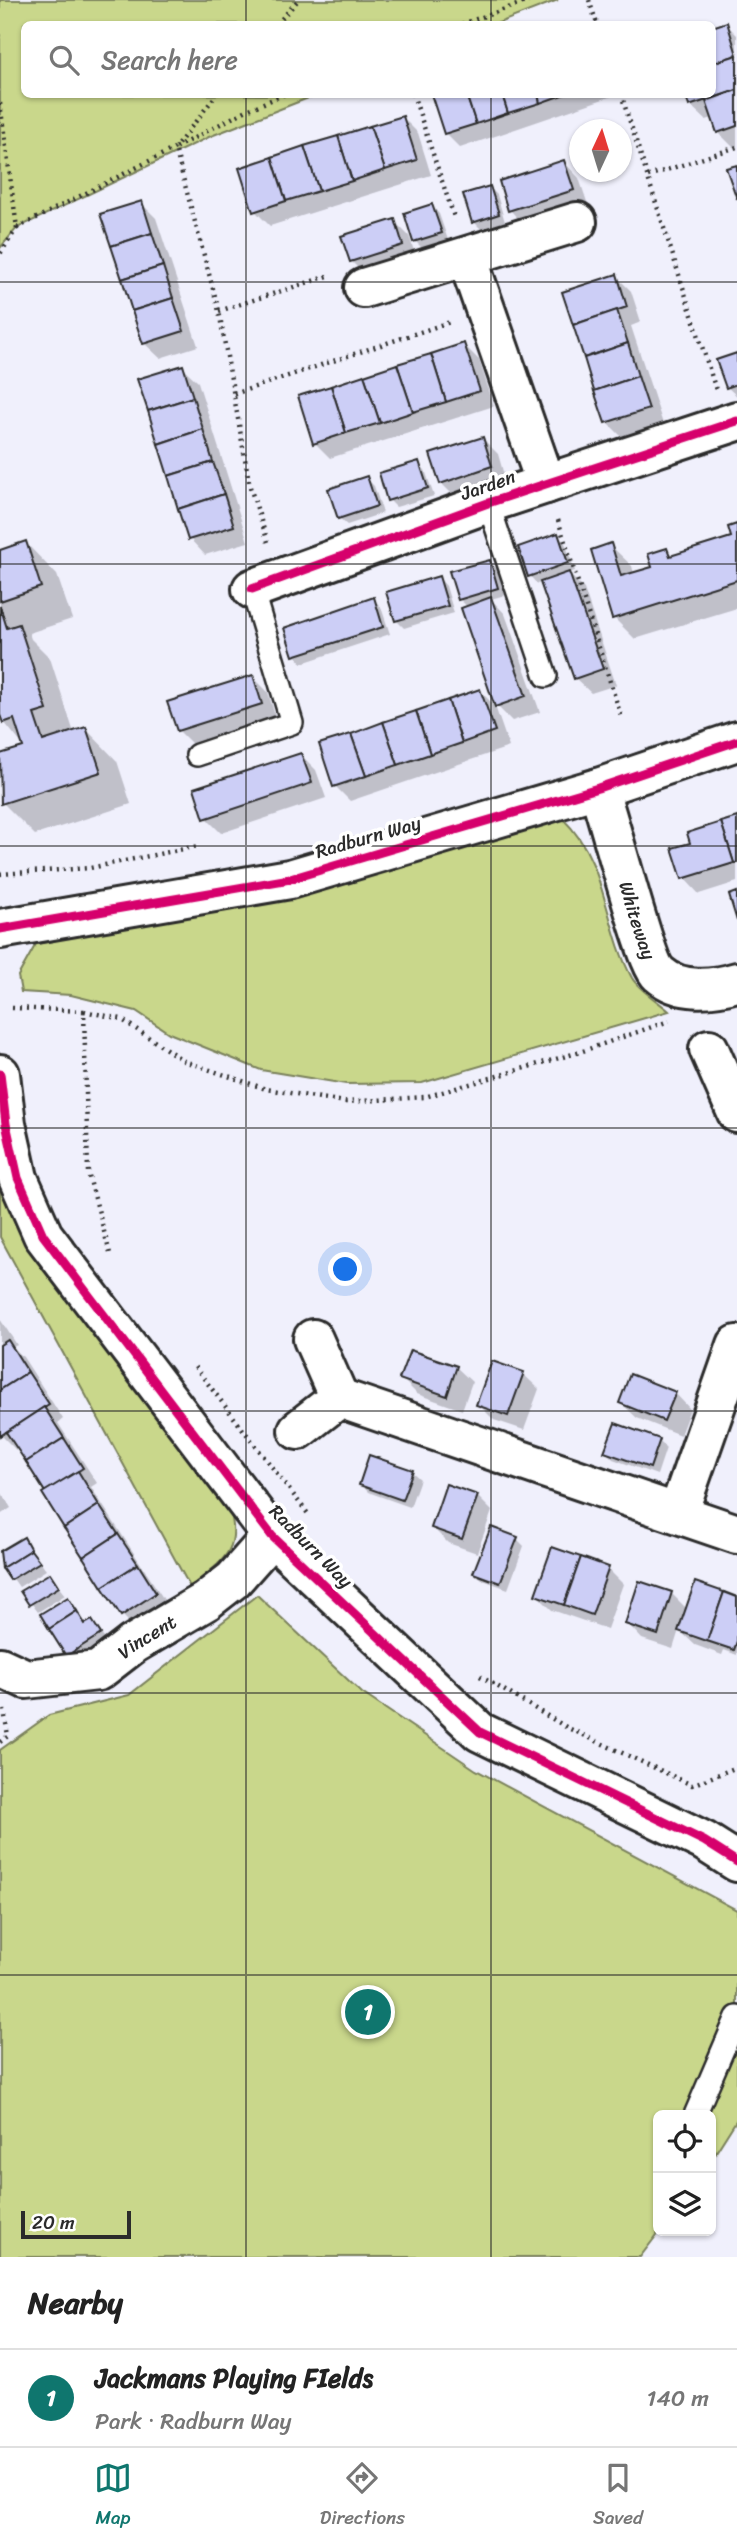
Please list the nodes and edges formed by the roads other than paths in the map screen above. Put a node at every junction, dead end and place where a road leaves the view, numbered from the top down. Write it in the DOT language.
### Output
graph roads {
  1 [pos="577,222"];
  2 [pos="467,257"];
  3 [pos="364,288"];
  4 [pos="732,423"];
  5 [pos="546,484"];
  6 [pos="488,503"];
  7 [pos="266,584"];
  8 [pos="546,676"];
  9 [pos="737,741"];
  10 [pos="197,755"];
  11 [pos="598,788"];
  12 [pos="0,929"];
  13 [pos="737,982"];
  14 [pos="709,1049"];
  15 [pos="0,1074"];
  16 [pos="737,1113"];
  17 [pos="313,1339"];
  18 [pos="737,1345"];
  19 [pos="339,1398"];
  20 [pos="298,1430"];
  21 [pos="678,1513"];
  22 [pos="737,1534"];
  23 [pos="272,1536"];
  24 [pos="0,1667"];
  25 [pos="737,1862"];
  26 [pos="737,2017"];
  27 [pos="697,2110"];
  1 -- 2 [label="street"];
  2 -- 3 [label="street"];
  2 -- 5 [label="street, Jarden"];
  4 -- 5 [label="street, Jarden"];
  5 -- 6 [label="street, Jarden"];
  6 -- 7 [label="street, Jarden"];
  6 -- 8 [label="lane"];
  7 -- 10 [label="lane"];
  9 -- 11 [label="street, Radburn Way"];
  11 -- 12 [label="street, Radburn Way"];
  11 -- 13 [label="street, Whiteway"];
  14 -- 16 [label="street"];
  15 -- 23 [label="street, Radburn Way"];
  17 -- 19 [label="street"];
  18 -- 21 [label="street"];
  19 -- 20 [label="street"];
  19 -- 21 [label="street"];
  21 -- 22 [label="street"];
  23 -- 24 [label="street, Vincent"];
  23 -- 25 [label="street, Radburn Way"];
  26 -- 27 [label="lane"];
}
